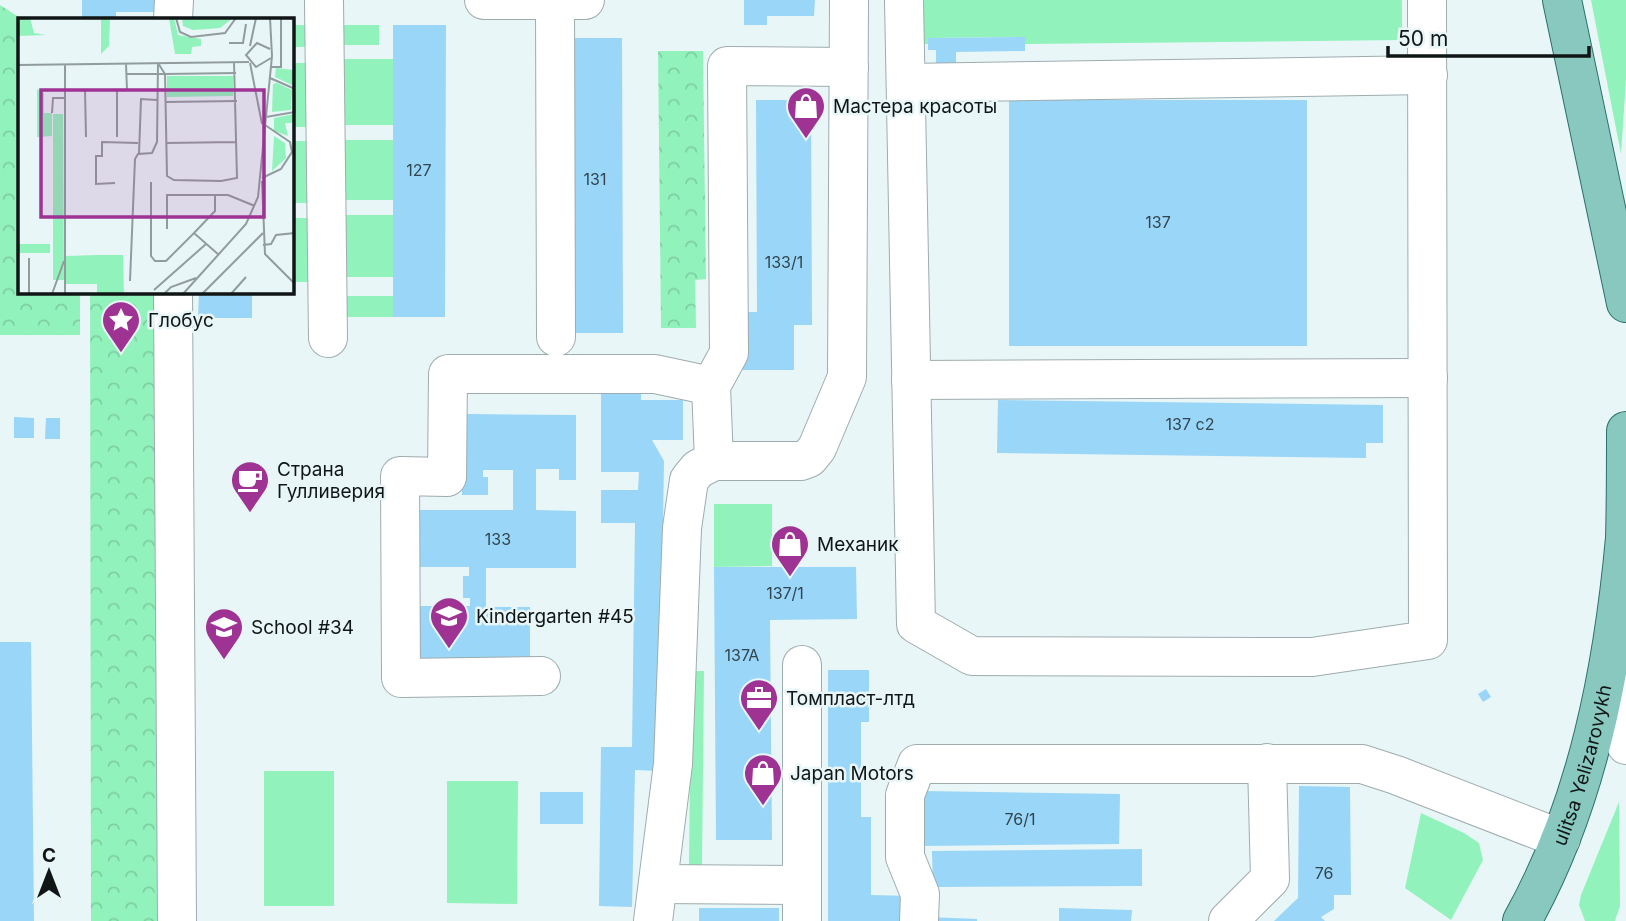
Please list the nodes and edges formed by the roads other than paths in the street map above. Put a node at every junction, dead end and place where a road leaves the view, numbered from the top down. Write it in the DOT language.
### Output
graph roads {
  1 [pos="174,0"];
  2 [pos="324,0"];
  3 [pos="484,0"];
  4 [pos="584,0"];
  5 [pos="1427,0"];
  6 [pos="1562,0"];
  7 [pos="555,1"];
  8 [pos="849,10"];
  9 [pos="904,10"];
  10 [pos="173,18"];
  11 [pos="849,67"];
  12 [pos="1428,75"];
  13 [pos="905,83"];
  14 [pos="173,294"];
  15 [pos="1626,303"];
  16 [pos="556,337"];
  17 [pos="328,338"];
  18 [pos="1428,378"];
  19 [pos="911,380"];
  20 [pos="711,386"];
  21 [pos="1626,431"];
  22 [pos="714,461"];
  23 [pos="1616,642"];
  24 [pos="802,666"];
  25 [pos="541,676"];
  26 [pos="1626,745"];
  27 [pos="1266,763"];
  28 [pos="1561,839"];
  29 [pos="658,884"];
  30 [pos="802,903"];
  31 [pos="177,921"];
  32 [pos="653,921"];
  33 [pos="919,921"];
  34 [pos="1228,921"];
  35 [pos="1522,921"];
  1 -- 10 [label="street"];
  2 -- 17 [label="street"];
  3 -- 7 [label="street"];
  4 -- 7 [label="street"];
  5 -- 12 [label="street"];
  6 -- 15 [label="main road"];
  7 -- 16 [label="street"];
  8 -- 9 [label="street"];
  8 -- 11 [label="street"];
  9 -- 13 [label="street"];
  11 -- 20 [label="street"];
  11 -- 22 [label="street"];
  12 -- 13 [label="street"];
  12 -- 18 [label="street"];
  13 -- 19 [label="street"];
  14 -- 31 [label="street"];
  18 -- 19 [label="street"];
  18 -- 19 [label="street"];
  20 -- 22 [label="street"];
  20 -- 25 [label="street"];
  21 -- 23 [label="main road, ulitsa Yelizarovykh"];
  22 -- 29 [label="street"];
  23 -- 26 [label="street"];
  23 -- 28 [label="main road, ulitsa Yelizarovykh"];
  24 -- 30 [label="street"];
  27 -- 28 [label="street"];
  27 -- 33 [label="street"];
  27 -- 34 [label="street"];
  28 -- 35 [label="main road, ulitsa Yelizarovykh"];
  29 -- 30 [label="street"];
  29 -- 32 [label="street"];
}
